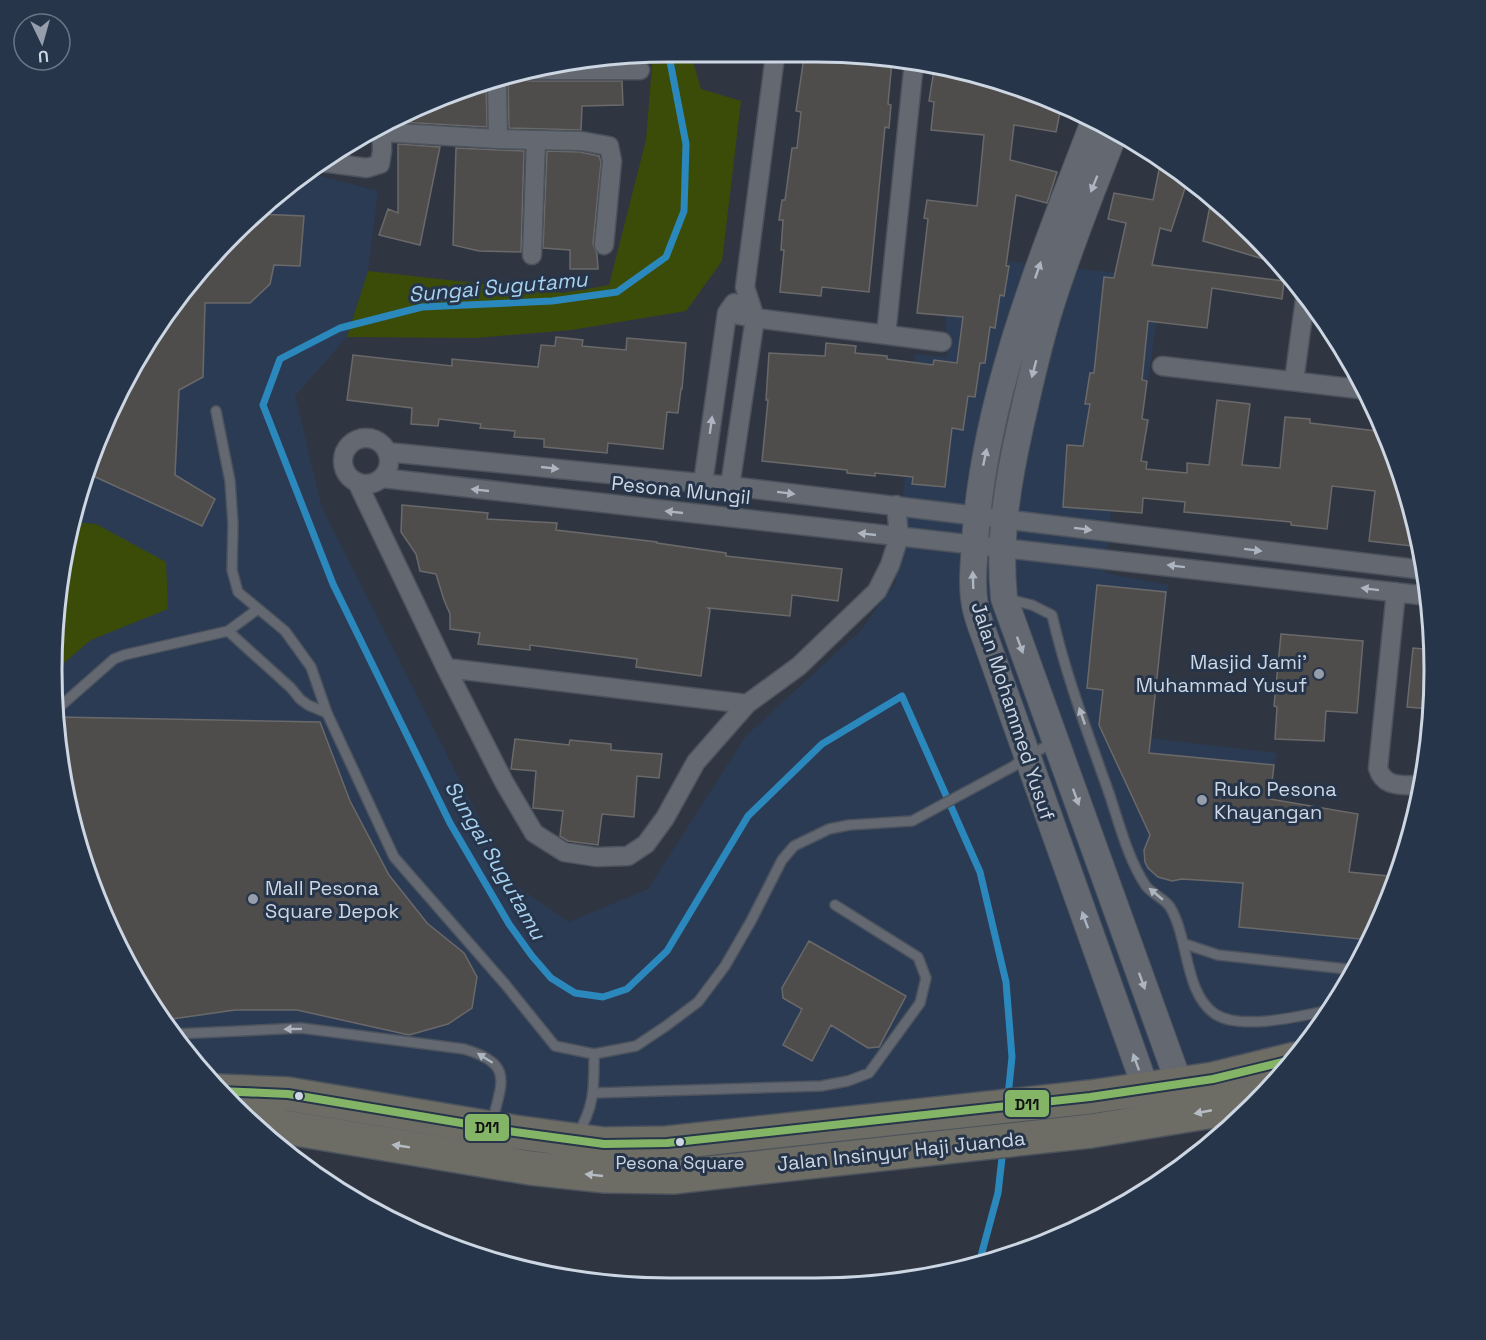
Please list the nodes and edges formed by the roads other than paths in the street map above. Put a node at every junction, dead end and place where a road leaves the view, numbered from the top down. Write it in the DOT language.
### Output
graph roads {
  1 [pos="774,62"];
  2 [pos="571,70"];
  3 [pos="640,70"];
  4 [pos="913,70"];
  5 [pos="497,87"];
  6 [pos="1092,128"];
  7 [pos="392,129"];
  8 [pos="382,135"];
  9 [pos="498,139"];
  10 [pos="1112,139"];
  11 [pos="536,140"];
  12 [pos="333,164"];
  13 [pos="604,245"];
  14 [pos="532,255"];
  15 [pos="745,287"];
  16 [pos="1304,307"];
  17 [pos="727,313"];
  18 [pos="755,318"];
  19 [pos="886,335"];
  20 [pos="942,342"];
  21 [pos="1162,366"];
  22 [pos="1294,381"];
  23 [pos="1355,389"];
  24 [pos="216,411"];
  25 [pos="387,452"];
  26 [pos="381,478"];
  27 [pos="357,482"];
  28 [pos="703,483"];
  29 [pos="730,486"];
  30 [pos="896,505"];
  31 [pos="977,515"];
  32 [pos="1012,519"];
  33 [pos="899,537"];
  34 [pos="1154,537"];
  35 [pos="975,544"];
  36 [pos="1009,548"];
  37 [pos="1150,563"];
  38 [pos="1416,569"];
  39 [pos="1396,592"];
  40 [pos="1419,595"];
  41 [pos="1004,598"];
  42 [pos="258,609"];
  43 [pos="228,631"];
  44 [pos="446,668"];
  45 [pos="63,704"];
  46 [pos="747,704"];
  47 [pos="327,713"];
  48 [pos="1056,742"];
  49 [pos="1020,761"];
  50 [pos="1414,785"];
  51 [pos="835,905"];
  52 [pos="1185,944"];
  53 [pos="1346,969"];
  54 [pos="1319,1013"];
  55 [pos="182,1034"];
  56 [pos="594,1054"];
  57 [pos="1280,1062"];
  58 [pos="1179,1083"];
  59 [pos="1146,1089"];
  60 [pos="232,1092"];
  61 [pos="594,1093"];
  62 [pos="1243,1102"];
  63 [pos="268,1126"];
  64 [pos="491,1128"];
  65 [pos="574,1140"];
  1 -- 15 [label="street"];
  2 -- 3 [label="street"];
  4 -- 19 [label="street"];
  5 -- 9 [label="street"];
  31 -- 6 [label="main road, Jalan Mohammed Yusuf, one-way"];
  7 -- 9 [label="street"];
  8 -- 12 [label="street"];
  9 -- 11 [label="street"];
  10 -- 32 [label="main road, Jalan Mohammed Yusuf, one-way"];
  11 -- 13 [label="street"];
  11 -- 14 [label="street"];
  15 -- 17 [label="street"];
  15 -- 18 [label="street"];
  16 -- 22 [label="street"];
  17 -- 18 [label="street"];
  28 -- 17 [label="street, one-way"];
  18 -- 19 [label="street"];
  18 -- 29 [label="street"];
  19 -- 20 [label="street"];
  21 -- 22 [label="street"];
  22 -- 23 [label="street"];
  24 -- 42 [label="lane"];
  25 -- 26 [label="street"];
  25 -- 27 [label="street"];
  25 -- 28 [label="street, Pesona Mungil, one-way"];
  26 -- 27 [label="street"];
  33 -- 26 [label="street, Pesona Mungil, one-way"];
  27 -- 44 [label="street"];
  28 -- 29 [label="street, Pesona Mungil"];
  29 -- 30 [label="street, Pesona Mungil, one-way"];
  30 -- 31 [label="street, Pesona Mungil"];
  30 -- 33 [label="street"];
  31 -- 32 [label="street, Pesona Mungil"];
  31 -- 35 [label="main road, Jalan Mohammed Yusuf"];
  32 -- 34 [label="street, Pesona Mungil, one-way"];
  32 -- 36 [label="main road, Jalan Mohammed Yusuf"];
  33 -- 35 [label="street, Pesona Mungil"];
  33 -- 46 [label="street"];
  34 -- 37 [label="street"];
  34 -- 38 [label="street, Pesona Mungil, one-way"];
  35 -- 36 [label="street, Pesona Mungil"];
  49 -- 35 [label="main road, Jalan Mohammed Yusuf, one-way"];
  36 -- 37 [label="street, Pesona Mungil"];
  36 -- 41 [label="main road, Jalan Mohammed Yusuf"];
  39 -- 37 [label="street, Pesona Mungil, one-way"];
  39 -- 40 [label="street, Pesona Mungil"];
  39 -- 50 [label="street"];
  41 -- 48 [label="main road, Jalan Mohammed Yusuf, one-way"];
  52 -- 41 [label="lane, one-way"];
  42 -- 43 [label="lane"];
  42 -- 47 [label="lane"];
  43 -- 45 [label="lane"];
  43 -- 47 [label="lane"];
  44 -- 46 [label="street"];
  44 -- 46 [label="street"];
  47 -- 56 [label="lane"];
  48 -- 49 [label="lane"];
  48 -- 58 [label="main road, Jalan Mohammed Yusuf, one-way"];
  49 -- 56 [label="lane"];
  59 -- 49 [label="main road, Jalan Mohammed Yusuf, one-way"];
  51 -- 61 [label="lane"];
  52 -- 53 [label="lane"];
  52 -- 54 [label="lane"];
  64 -- 55 [label="lane, one-way"];
  56 -- 61 [label="lane"];
  57 -- 58 [label="highway, Jalan Insinyur Haji Juanda"];
  58 -- 59 [label="highway, Jalan Insinyur Haji Juanda"];
  59 -- 65 [label="highway, Jalan Insinyur Haji Juanda"];
  60 -- 64 [label="highway, Jalan Insinyur Haji Juanda"];
  61 -- 65 [label="lane"];
  62 -- 63 [label="highway, Jalan Insinyur Haji Juanda, one-way"];
  64 -- 65 [label="highway, Jalan Insinyur Haji Juanda"];
}
